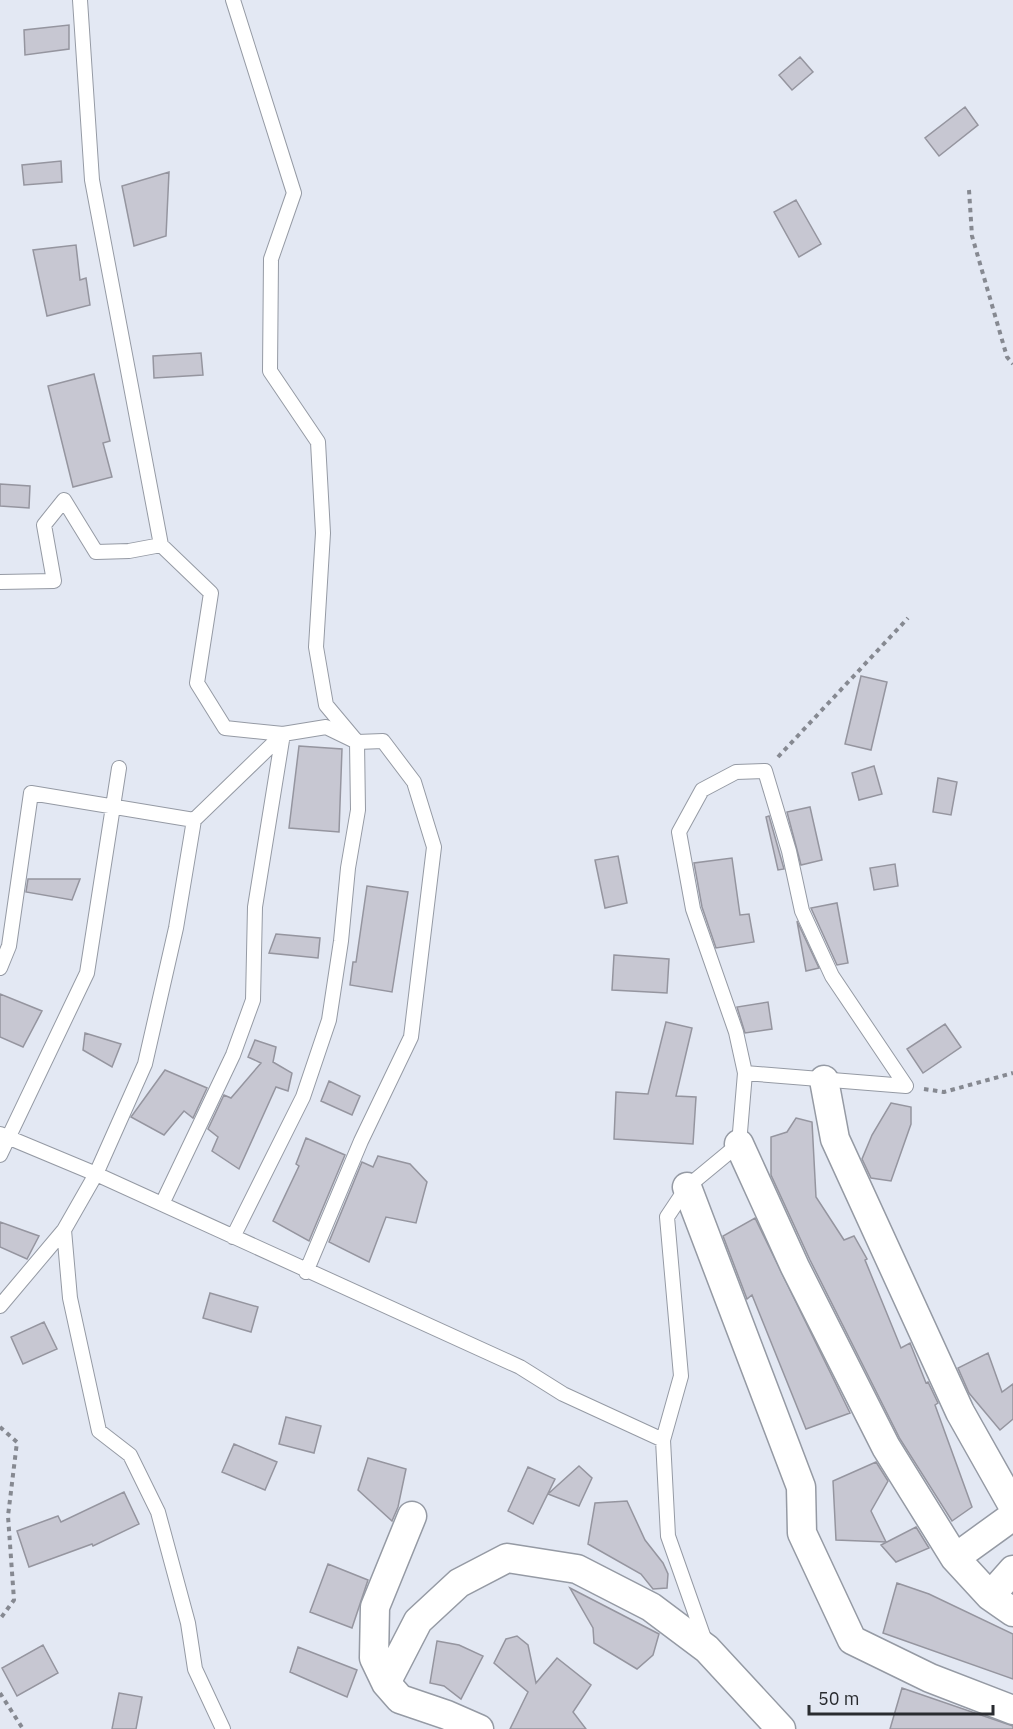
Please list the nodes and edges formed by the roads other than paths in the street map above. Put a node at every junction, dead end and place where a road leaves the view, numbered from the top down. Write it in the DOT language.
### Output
graph roads {
  1 [pos="80,0"];
  2 [pos="233,0"];
  3 [pos="161,545"];
  4 [pos="0,582"];
  5 [pos="283,734"];
  6 [pos="357,742"];
  7 [pos="119,768"];
  8 [pos="112,807"];
  9 [pos="194,819"];
  10 [pos="0,968"];
  11 [pos="745,1073"];
  12 [pos="824,1080"];
  13 [pos="4,1136"];
  14 [pos="739,1144"];
  15 [pos="0,1155"];
  16 [pos="96,1174"];
  17 [pos="687,1186"];
  18 [pos="162,1204"];
  19 [pos="64,1230"];
  20 [pos="233,1237"];
  21 [pos="306,1272"];
  22 [pos="0,1306"];
  23 [pos="663,1440"];
  24 [pos="1013,1506"];
  25 [pos="412,1516"];
  26 [pos="1013,1516"];
  27 [pos="955,1558"];
  28 [pos="1013,1570"];
  29 [pos="990,1596"];
  30 [pos="1013,1612"];
  31 [pos="707,1649"];
  32 [pos="386,1683"];
  33 [pos="1013,1710"];
  34 [pos="223,1729"];
  35 [pos="479,1729"];
  36 [pos="781,1729"];
  1 -- 3 [label="lane"];
  2 -- 6 [label="lane"];
  3 -- 4 [label="lane"];
  3 -- 5 [label="lane"];
  5 -- 6 [label="lane"];
  5 -- 9 [label="lane"];
  5 -- 18 [label="lane"];
  6 -- 20 [label="lane"];
  6 -- 21 [label="lane"];
  7 -- 8 [label="lane"];
  8 -- 9 [label="lane"];
  8 -- 10 [label="lane"];
  8 -- 13 [label="lane"];
  9 -- 16 [label="lane"];
  11 -- 12 [label="lane"];
  11 -- 12 [label="lane"];
  11 -- 14 [label="lane"];
  12 -- 24 [label="street"];
  13 -- 15 [label="lane"];
  13 -- 16 [label="lane"];
  14 -- 17 [label="lane"];
  14 -- 27 [label="street"];
  16 -- 18 [label="lane"];
  16 -- 19 [label="lane"];
  17 -- 23 [label="lane"];
  17 -- 33 [label="street"];
  18 -- 20 [label="lane"];
  19 -- 22 [label="lane"];
  19 -- 34 [label="lane"];
  20 -- 21 [label="lane"];
  21 -- 23 [label="lane"];
  23 -- 31 [label="lane"];
  25 -- 32 [label="street"];
  26 -- 27 [label="street"];
  27 -- 29 [label="street"];
  28 -- 29 [label="street"];
  29 -- 30 [label="street"];
  31 -- 32 [label="street"];
  31 -- 36 [label="street"];
  32 -- 35 [label="street"];
}
